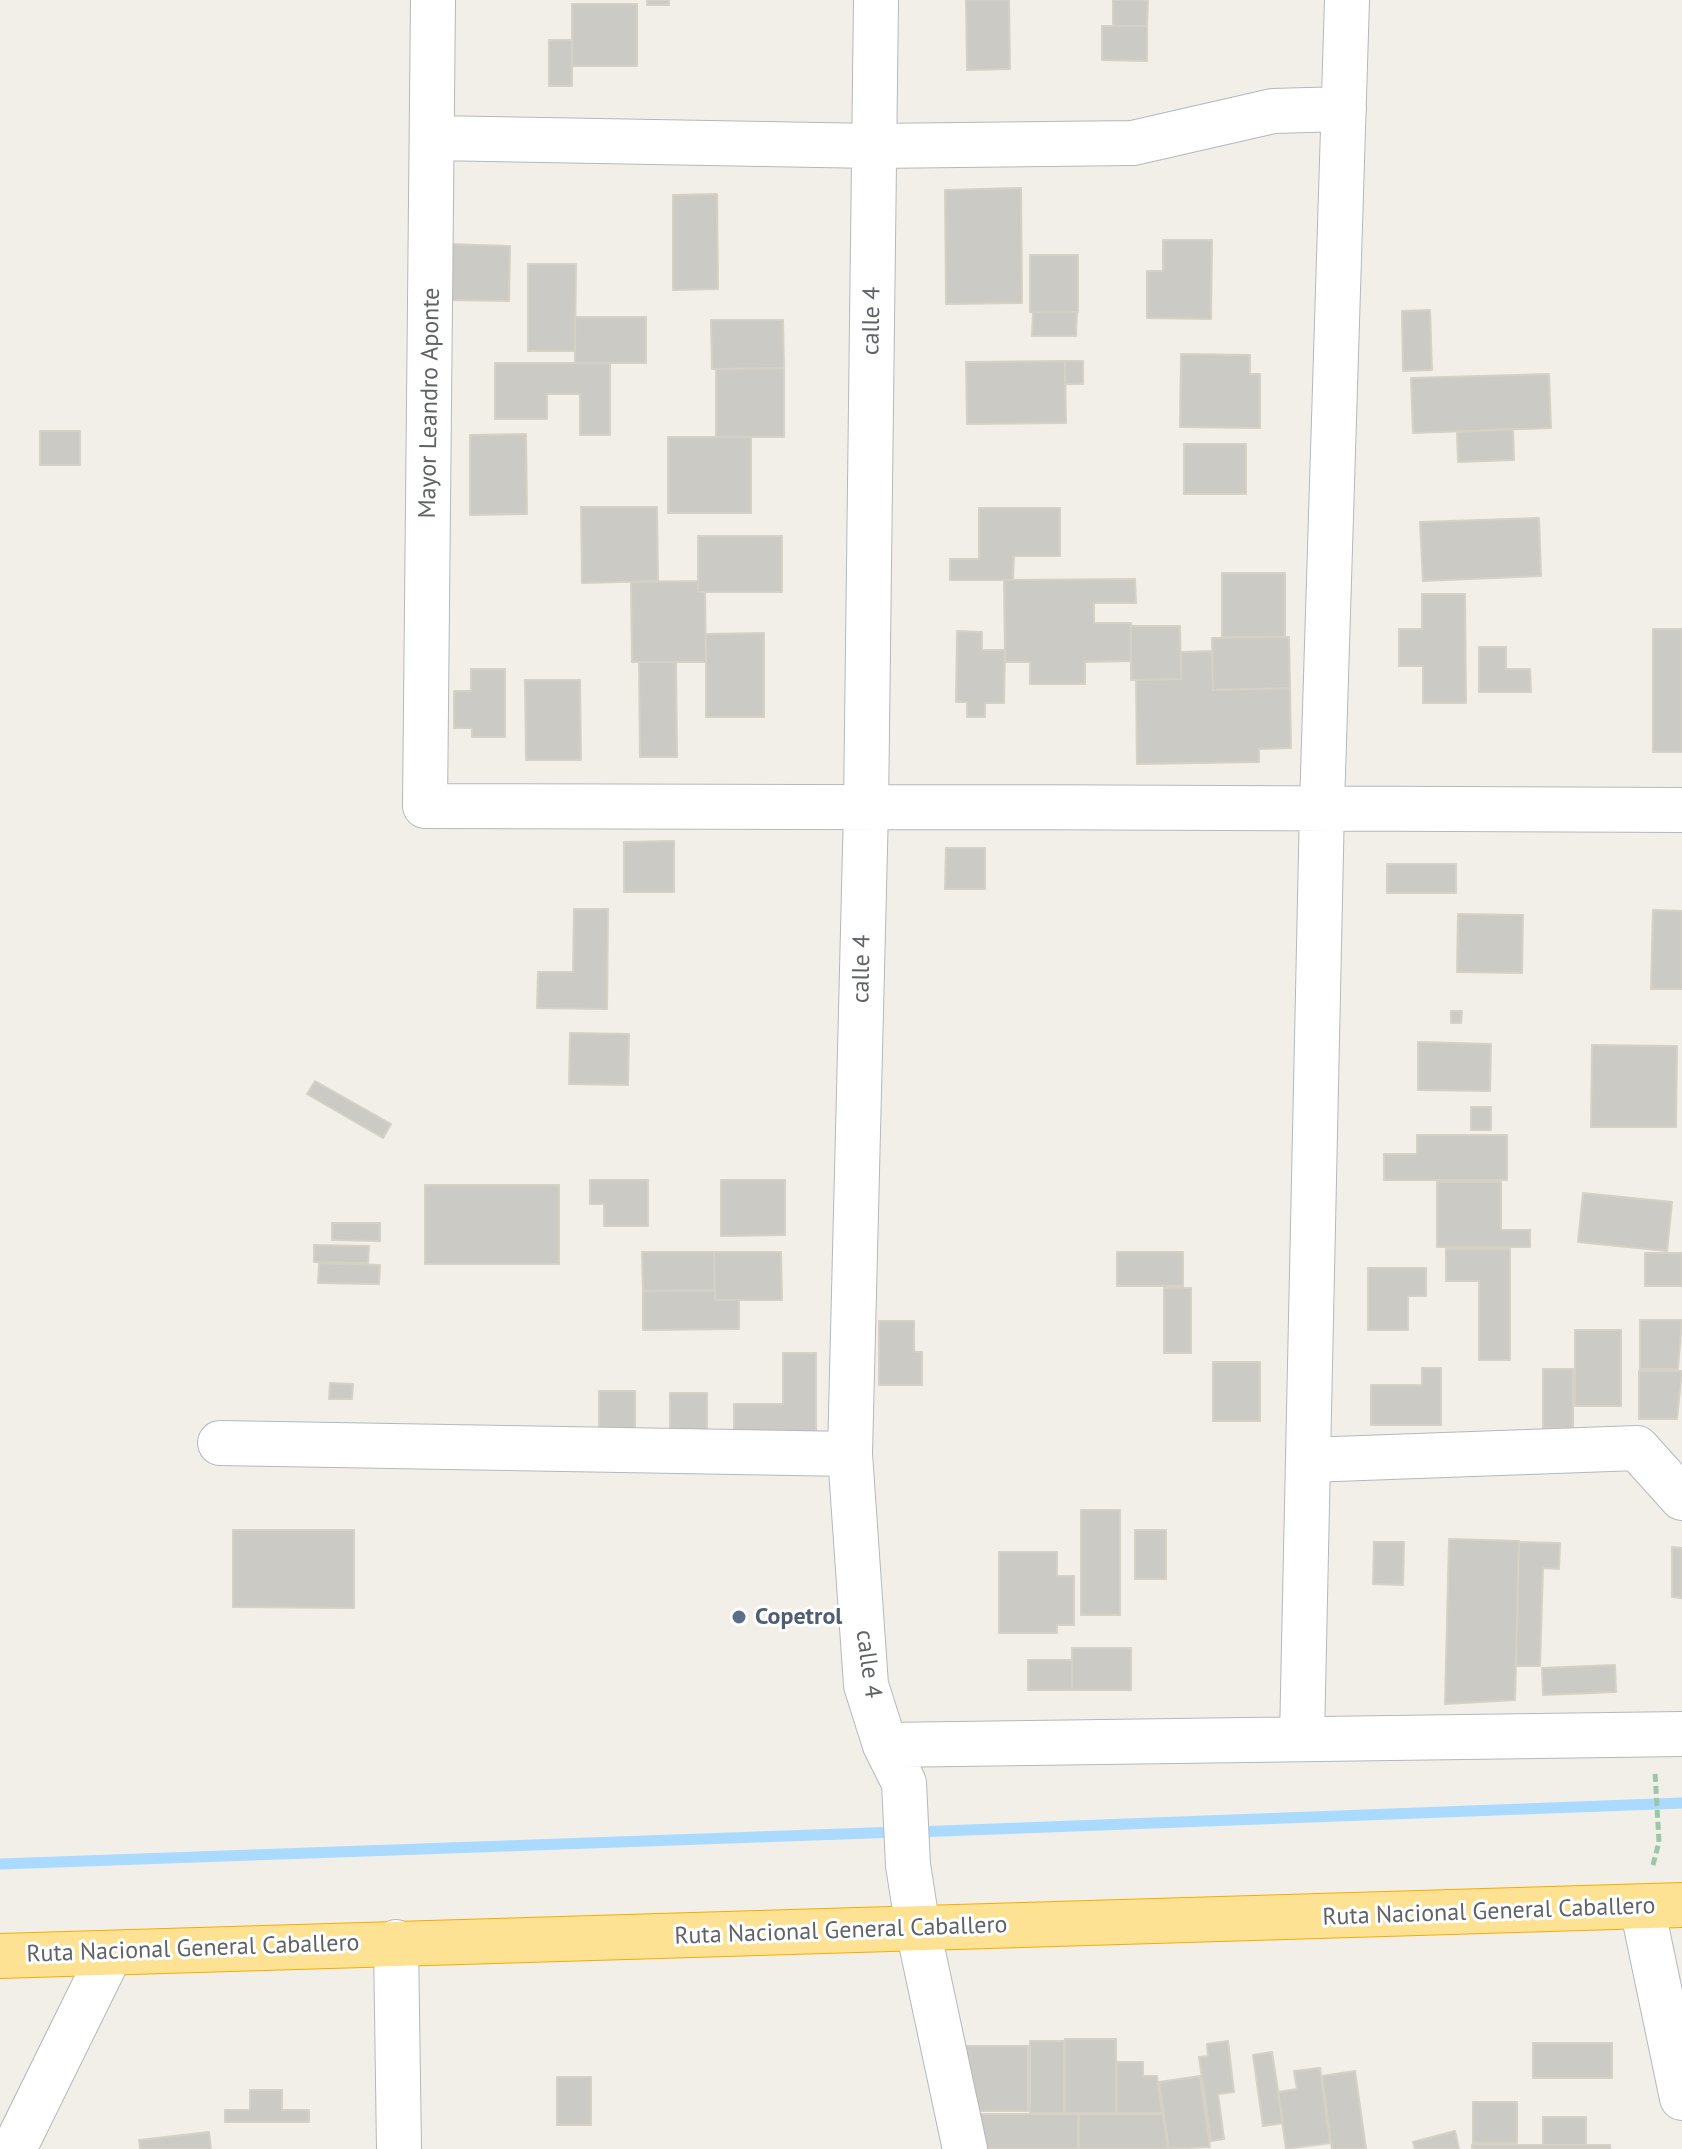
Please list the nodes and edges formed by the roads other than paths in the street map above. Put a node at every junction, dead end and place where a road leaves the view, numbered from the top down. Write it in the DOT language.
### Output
graph roads {
  1 [pos="433,0"];
  2 [pos="876,0"];
  3 [pos="1347,0"];
  4 [pos="1344,109"];
  5 [pos="433,138"];
  6 [pos="874,146"];
  7 [pos="1322,806"];
  8 [pos="866,809"];
  9 [pos="1682,810"];
  10 [pos="220,1443"];
  11 [pos="850,1454"];
  12 [pos="1308,1460"];
  13 [pos="1682,1498"];
  14 [pos="1302,1738"];
  15 [pos="1668,1750"];
  16 [pos="895,1764"];
  17 [pos="1662,1906"];
  18 [pos="918,1929"];
  19 [pos="396,1942"];
  20 [pos="110,1954"];
  21 [pos="0,1956"];
  22 [pos="1682,2098"];
  23 [pos="14,2149"];
  24 [pos="399,2149"];
  25 [pos="965,2149"];
  1 -- 5 [label="street, Mayor Leandro Aponte"];
  2 -- 6 [label="street, calle 4"];
  3 -- 4 [label="street"];
  4 -- 6 [label="street"];
  4 -- 7 [label="street"];
  5 -- 6 [label="street"];
  5 -- 8 [label="street, Mayor Leandro Aponte"];
  6 -- 8 [label="street, calle 4"];
  7 -- 8 [label="street"];
  7 -- 9 [label="street"];
  7 -- 12 [label="street"];
  8 -- 11 [label="street, calle 4"];
  10 -- 11 [label="street"];
  11 -- 16 [label="street, calle 4"];
  12 -- 13 [label="street"];
  12 -- 14 [label="street"];
  14 -- 15 [label="street"];
  14 -- 16 [label="street"];
  16 -- 18 [label="street, calle 4"];
  17 -- 18 [label="highway, Ruta Nacional General Caballero"];
  17 -- 22 [label="street"];
  18 -- 19 [label="highway, Ruta Nacional General Caballero"];
  18 -- 25 [label="street, calle 4"];
  19 -- 20 [label="highway, Ruta Nacional General Caballero"];
  19 -- 24 [label="street"];
  20 -- 21 [label="highway, Ruta Nacional General Caballero"];
  20 -- 23 [label="street"];
}
